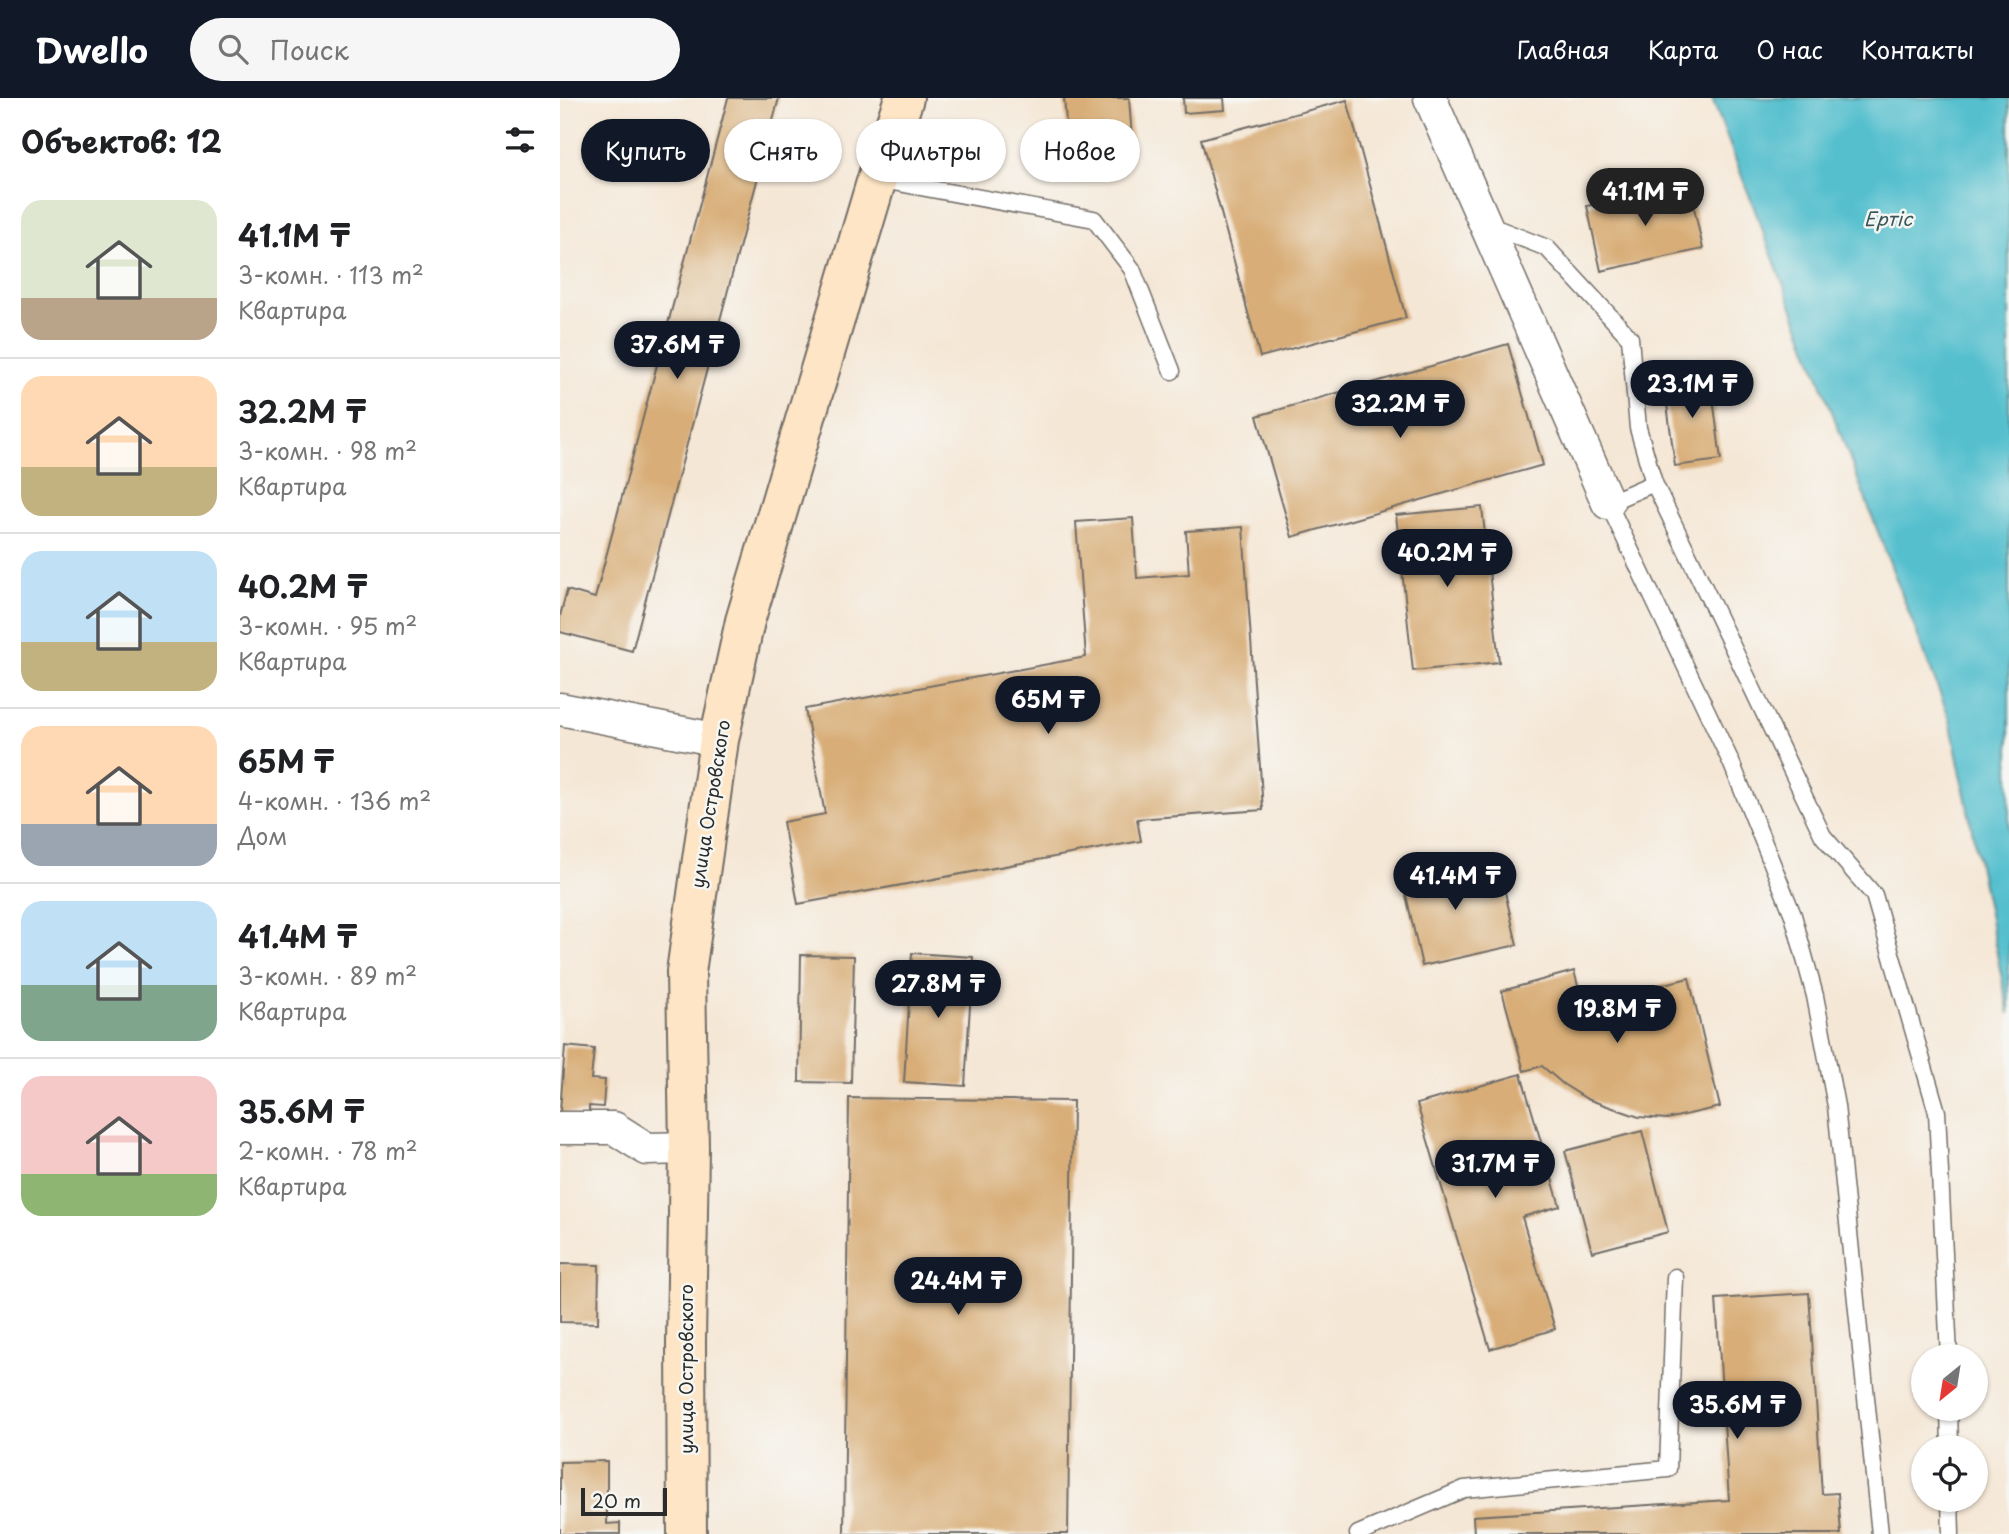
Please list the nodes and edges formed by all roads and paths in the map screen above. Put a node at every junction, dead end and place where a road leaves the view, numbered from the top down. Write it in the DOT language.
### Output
graph roads {
  1 [pos="904,98"];
  2 [pos="1430,98"];
  3 [pos="897,119"];
  4 [pos="876,182"];
  5 [pos="893,182"];
  6 [pos="1484,223"];
  7 [pos="1172,372"];
  8 [pos="1654,483"];
  9 [pos="1608,503"];
  10 [pos="560,709"];
  11 [pos="719,740"];
  12 [pos="560,1128"];
  13 [pos="689,1148"];
  14 [pos="1675,1277"];
  15 [pos="1948,1344"];
  16 [pos="1951,1512"];
  17 [pos="1366,1532"];
  18 [pos="687,1534"];
  19 [pos="1880,1534"];
  20 [pos="1951,1534"];
  1 -- 3 [label="main road, улица Островского"];
  2 -- 6 [label="street"];
  4 -- 11 [label="main road, улица Островского"];
  5 -- 7 [label="lane"];
  6 -- 8 [label="lane"];
  6 -- 9 [label="street"];
  8 -- 9 [label="lane"];
  8 -- 15 [label="lane"];
  9 -- 19 [label="lane"];
  10 -- 11 [label="street"];
  11 -- 13 [label="main road, улица Островского"];
  12 -- 13 [label="street"];
  13 -- 18 [label="main road, улица Островского"];
  14 -- 17 [label="lane"];
  16 -- 20 [label="lane"];
}
